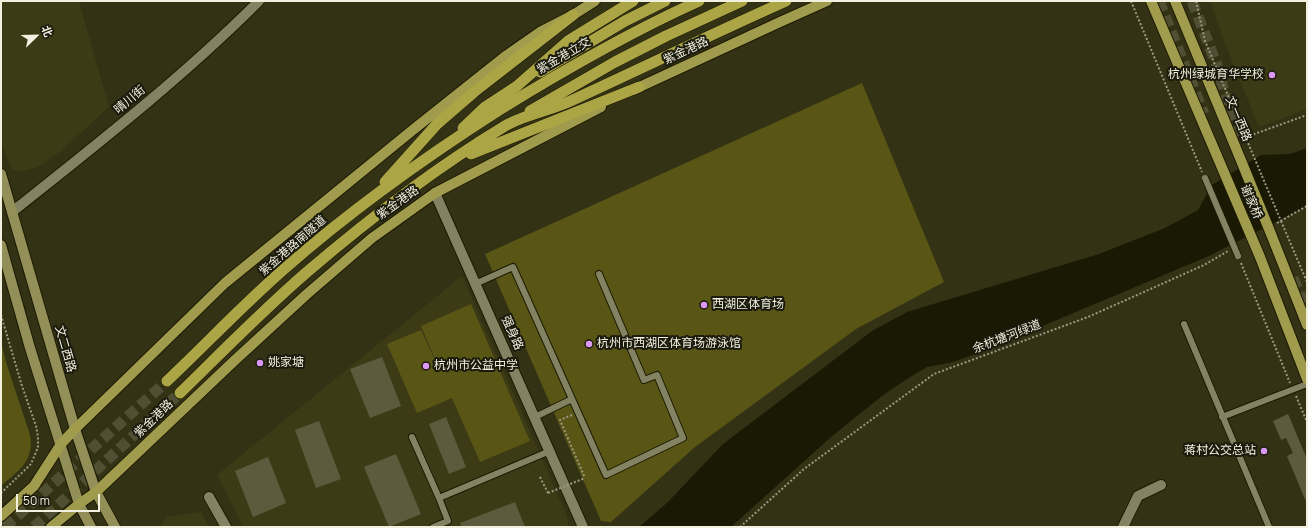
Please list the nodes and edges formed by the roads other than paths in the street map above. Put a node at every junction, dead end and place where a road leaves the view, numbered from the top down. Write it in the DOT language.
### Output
graph roads {
  1 [pos="258,1"];
  2 [pos="595,1"];
  3 [pos="633,1"];
  4 [pos="665,1"];
  5 [pos="699,1"];
  6 [pos="742,1"];
  7 [pos="786,1"];
  8 [pos="827,1"];
  9 [pos="1151,1"];
  10 [pos="1175,1"];
  11 [pos="572,16"];
  12 [pos="517,86"];
  13 [pos="639,87"];
  14 [pos="507,125"];
  15 [pos="447,143"];
  16 [pos="1240,158"];
  17 [pos="450,162"];
  18 [pos="1,174"];
  19 [pos="1205,178"];
  20 [pos="435,193"];
  21 [pos="371,197"];
  22 [pos="12,212"];
  23 [pos="1,245"];
  24 [pos="1238,256"];
  25 [pos="599,274"];
  26 [pos="475,284"];
  27 [pos="1184,324"];
  28 [pos="1307,325"];
  29 [pos="1307,378"];
  30 [pos="167,381"];
  31 [pos="1307,384"];
  32 [pos="180,393"];
  33 [pos="572,399"];
  34 [pos="535,417"];
  35 [pos="1222,417"];
  36 [pos="75,429"];
  37 [pos="412,437"];
  38 [pos="61,444"];
  39 [pos="550,451"];
  40 [pos="1161,485"];
  41 [pos="96,492"];
  42 [pos="209,497"];
  43 [pos="439,498"];
  44 [pos="79,504"];
  45 [pos="1,516"];
  46 [pos="51,527"];
  47 [pos="91,527"];
  48 [pos="115,527"];
  49 [pos="226,527"];
  50 [pos="432,527"];
  51 [pos="583,527"];
  52 [pos="1123,527"];
  53 [pos="1270,527"];
  1 -- 22 [label="street, 晴川街"];
  2 -- 11 [label="main road"];
  3 -- 12 [label="highway"];
  4 -- 12 [label="highway"];
  5 -- 15 [label="highway, 紫金港立交"];
  6 -- 14 [label="highway"];
  7 -- 14 [label="highway"];
  8 -- 13 [label="main road, 紫金港路"];
  9 -- 29 [label="main road, 谢家桥, bridge"];
  10 -- 16 [label="main road, 文一西路"];
  11 -- 21 [label="highway"];
  11 -- 36 [label="main road"];
  12 -- 15 [label="highway"];
  13 -- 17 [label="highway"];
  13 -- 20 [label="main road, 紫金港路"];
  14 -- 17 [label="highway"];
  15 -- 21 [label="highway, 紫金港路南隧道"];
  16 -- 28 [label="main road, 谢家桥, bridge"];
  17 -- 32 [label="highway"];
  18 -- 22 [label="main road, 文二西路"];
  19 -- 24 [label="lane, bridge"];
  20 -- 26 [label="street, 强身路"];
  20 -- 41 [label="main road, 紫金港路"];
  21 -- 30 [label="highway, 紫金港路南隧道"];
  22 -- 36 [label="main road, 文二西路"];
  23 -- 38 [label="main road"];
  25 -- 33 [label="lane"];
  26 -- 33 [label="lane"];
  26 -- 34 [label="street, 强身路"];
  27 -- 35 [label="lane"];
  31 -- 35 [label="lane"];
  33 -- 34 [label="lane"];
  34 -- 39 [label="street, 强身路"];
  35 -- 53 [label="lane"];
  36 -- 38 [label="main road"];
  36 -- 41 [label="main road, 文二西路"];
  37 -- 43 [label="lane"];
  38 -- 44 [label="main road"];
  38 -- 45 [label="main road"];
  39 -- 43 [label="lane"];
  39 -- 51 [label="street, 强身路"];
  40 -- 52 [label="street"];
  41 -- 44 [label="main road, 紫金港路"];
  41 -- 48 [label="main road, 文二西路"];
  42 -- 49 [label="street"];
  43 -- 50 [label="lane"];
  44 -- 46 [label="main road, 紫金港路"];
  44 -- 47 [label="main road"];
}
